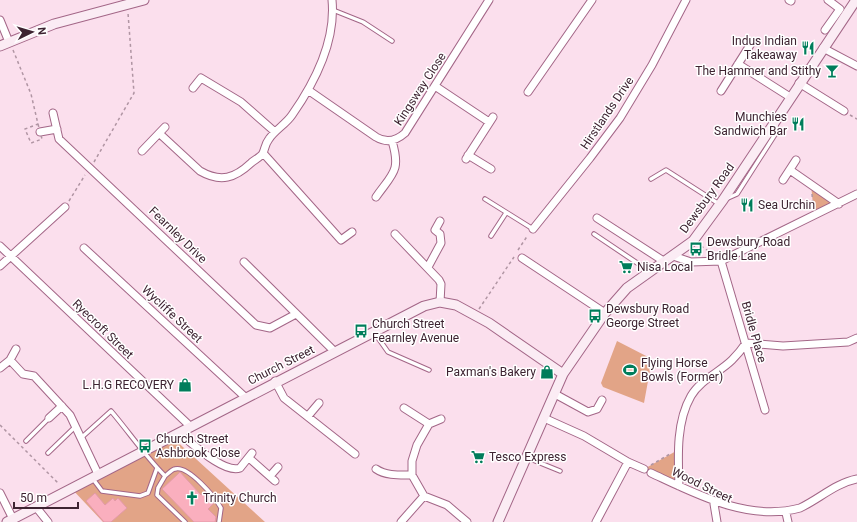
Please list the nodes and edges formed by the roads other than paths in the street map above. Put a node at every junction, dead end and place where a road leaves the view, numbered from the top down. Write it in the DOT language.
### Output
graph roads {
  1 [pos="144,0"];
  2 [pos="332,0"];
  3 [pos="489,0"];
  4 [pos="592,0"];
  5 [pos="686,0"];
  6 [pos="828,0"];
  7 [pos="856,0"];
  8 [pos="333,10"];
  9 [pos="0,20"];
  10 [pos="824,30"];
  11 [pos="392,41"];
  12 [pos="9,42"];
  13 [pos="752,42"];
  14 [pos="0,46"];
  15 [pos="823,48"];
  16 [pos="738,64"];
  17 [pos="857,66"];
  18 [pos="799,83"];
  19 [pos="435,86"];
  20 [pos="193,88"];
  21 [pos="308,90"];
  22 [pos="721,91"];
  23 [pos="528,92"];
  24 [pos="790,97"];
  25 [pos="844,111"];
  26 [pos="53,113"];
  27 [pos="165,128"];
  28 [pos="57,129"];
  29 [pos="40,132"];
  30 [pos="276,132"];
  31 [pos="160,134"];
  32 [pos="392,141"];
  33 [pos="142,151"];
  34 [pos="263,153"];
  35 [pos="796,160"];
  36 [pos="491,169"];
  37 [pos="790,170"];
  38 [pos="651,179"];
  39 [pos="783,180"];
  40 [pos="857,194"];
  41 [pos="376,197"];
  42 [pos="486,199"];
  43 [pos="722,202"];
  44 [pos="838,204"];
  45 [pos="65,207"];
  46 [pos="506,213"];
  47 [pos="597,218"];
  48 [pos="440,221"];
  49 [pos="533,229"];
  50 [pos="352,232"];
  51 [pos="395,234"];
  52 [pos="594,234"];
  53 [pos="491,236"];
  54 [pos="0,246"];
  55 [pos="84,248"];
  56 [pos="11,256"];
  57 [pos="673,256"];
  58 [pos="522,258"];
  59 [pos="721,261"];
  60 [pos="244,262"];
  61 [pos="665,262"];
  62 [pos="0,266"];
  63 [pos="428,267"];
  64 [pos="650,272"];
  65 [pos="440,302"];
  66 [pos="605,313"];
  67 [pos="296,314"];
  68 [pos="374,332"];
  69 [pos="857,338"];
  70 [pos="746,343"];
  71 [pos="16,349"];
  72 [pos="334,351"];
  73 [pos="10,360"];
  74 [pos="0,368"];
  75 [pos="429,370"];
  76 [pos="564,374"];
  77 [pos="275,381"];
  78 [pos="555,394"];
  79 [pos="245,397"];
  80 [pos="602,400"];
  81 [pos="319,403"];
  82 [pos="62,406"];
  83 [pos="404,408"];
  84 [pos="765,410"];
  85 [pos="308,416"];
  86 [pos="49,418"];
  87 [pos="544,418"];
  88 [pos="441,419"];
  89 [pos="429,424"];
  90 [pos="75,427"];
  91 [pos="191,427"];
  92 [pos="179,433"];
  93 [pos="81,438"];
  94 [pos="26,441"];
  95 [pos="142,451"];
  96 [pos="48,453"];
  97 [pos="355,454"];
  98 [pos="527,458"];
  99 [pos="628,462"];
  100 [pos="278,467"];
  101 [pos="157,468"];
  102 [pos="376,470"];
  103 [pos="560,471"];
  104 [pos="412,475"];
  105 [pos="95,476"];
  106 [pos="165,476"];
  107 [pos="857,479"];
  108 [pos="679,486"];
  109 [pos="0,492"];
  110 [pos="424,496"];
  111 [pos="714,504"];
  112 [pos="36,507"];
  113 [pos="786,513"];
  114 [pos="10,521"];
  115 [pos="48,522"];
  116 [pos="185,522"];
  117 [pos="219,522"];
  118 [pos="401,522"];
  119 [pos="467,522"];
  120 [pos="498,522"];
  121 [pos="596,522"];
  122 [pos="717,522"];
  123 [pos="788,522"];
  1 -- 12 [label="street"];
  2 -- 8 [label="street"];
  3 -- 19 [label="street, Kingsway Close"];
  4 -- 23 [label="street"];
  5 -- 49 [label="street, Hirstlands Drive"];
  6 -- 10 [label="street"];
  7 -- 15 [label="street, Dewsbury Road"];
  8 -- 11 [label="lane"];
  8 -- 21 [label="street"];
  9 -- 12 [label="street"];
  12 -- 14 [label="street"];
  13 -- 16 [label="street"];
  15 -- 17 [label="street"];
  15 -- 18 [label="street, Dewsbury Road"];
  16 -- 22 [label="street"];
  16 -- 24 [label="street"];
  18 -- 24 [label="street, Dewsbury Road"];
  18 -- 25 [label="street"];
  19 -- 32 [label="street, Kingsway Close"];
  19 -- 36 [label="street"];
  20 -- 30 [label="street"];
  21 -- 30 [label="street"];
  21 -- 32 [label="street, Kingsway Close"];
  24 -- 43 [label="street, Dewsbury Road"];
  26 -- 28 [label="street, Fearnley Drive"];
  27 -- 31 [label="street"];
  28 -- 29 [label="street"];
  28 -- 67 [label="street, Fearnley Drive"];
  30 -- 34 [label="street"];
  31 -- 33 [label="street"];
  31 -- 34 [label="street"];
  32 -- 41 [label="street"];
  34 -- 50 [label="street"];
  35 -- 37 [label="street"];
  37 -- 39 [label="street"];
  37 -- 44 [label="street"];
  38 -- 43 [label="lane"];
  40 -- 44 [label="street"];
  42 -- 46 [label="lane"];
  43 -- 57 [label="street, Dewsbury Road"];
  44 -- 59 [label="street"];
  45 -- 56 [label="street"];
  46 -- 49 [label="lane"];
  46 -- 53 [label="lane"];
  47 -- 61 [label="street"];
  48 -- 63 [label="street"];
  51 -- 63 [label="street"];
  52 -- 64 [label="lane"];
  54 -- 56 [label="street, Ryecroft Street"];
  55 -- 79 [label="street, Wycliffe Street"];
  56 -- 62 [label="street"];
  56 -- 91 [label="street, Ryecroft Street"];
  57 -- 59 [label="street"];
  57 -- 61 [label="street, Dewsbury Road"];
  58 -- 66 [label="street"];
  59 -- 70 [label="street, Bridle Place"];
  60 -- 67 [label="street"];
  61 -- 64 [label="street, Dewsbury Road"];
  63 -- 65 [label="street"];
  64 -- 66 [label="street, Dewsbury Road"];
  65 -- 68 [label="street, Church Street"];
  65 -- 76 [label="street, Church Street"];
  66 -- 76 [label="street, Dewsbury Road"];
  67 -- 72 [label="street"];
  68 -- 72 [label="street, Church Street"];
  68 -- 75 [label="lane"];
  69 -- 70 [label="street"];
  70 -- 84 [label="street, Bridle Place"];
  70 -- 108 [label="street"];
  71 -- 73 [label="street"];
  72 -- 77 [label="street, Church Street"];
  73 -- 74 [label="street"];
  73 -- 82 [label="street"];
  76 -- 78 [label="street, Dewsbury Road"];
  77 -- 79 [label="street, Church Street"];
  77 -- 85 [label="street"];
  78 -- 80 [label="street"];
  78 -- 87 [label="street, Dewsbury Road"];
  79 -- 91 [label="street, Church Street"];
  81 -- 85 [label="street"];
  82 -- 86 [label="street"];
  82 -- 90 [label="street"];
  83 -- 89 [label="street"];
  85 -- 97 [label="street"];
  86 -- 94 [label="lane"];
  87 -- 98 [label="street, Dewsbury Road"];
  87 -- 99 [label="street, Wood Street"];
  88 -- 89 [label="street"];
  89 -- 104 [label="street"];
  90 -- 93 [label="street"];
  90 -- 96 [label="lane"];
  91 -- 92 [label="street, Church Street"];
  92 -- 95 [label="street, Church Street"];
  92 -- 100 [label="street"];
  93 -- 95 [label="lane"];
  93 -- 105 [label="street"];
  95 -- 101 [label="lane"];
  95 -- 105 [label="street, Church Street"];
  98 -- 103 [label="lane"];
  98 -- 120 [label="street, Dewsbury Road"];
  99 -- 108 [label="street, Wood Street"];
  99 -- 121 [label="street"];
  101 -- 105 [label="lane"];
  101 -- 106 [label="lane"];
  102 -- 104 [label="street"];
  104 -- 110 [label="street"];
  105 -- 112 [label="street, Church Street"];
  106 -- 116 [label="lane"];
  106 -- 117 [label="lane"];
  107 -- 113 [label="street, Wood Street"];
  108 -- 111 [label="street, Wood Street"];
  109 -- 114 [label="street"];
  110 -- 118 [label="street"];
  110 -- 119 [label="street"];
  111 -- 113 [label="street, Wood Street"];
  111 -- 122 [label="street"];
  112 -- 114 [label="street, Church Street"];
  112 -- 115 [label="street"];
  113 -- 123 [label="street"];
}
